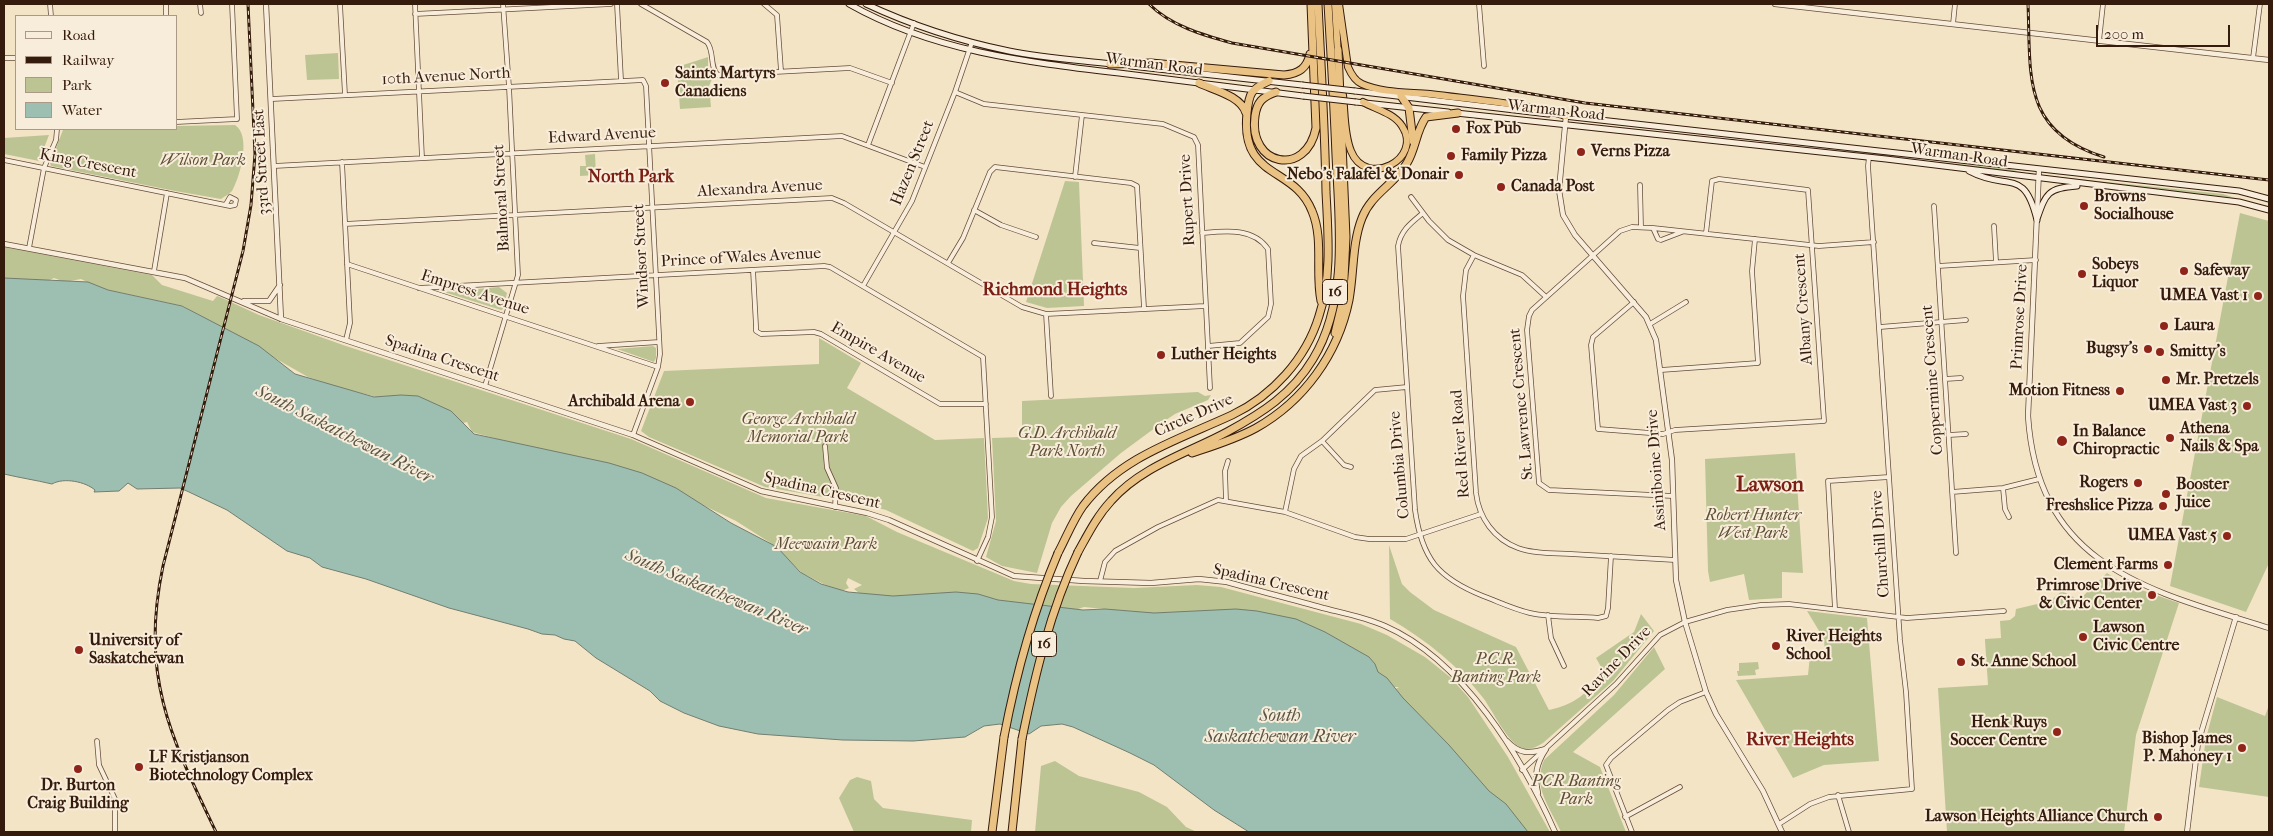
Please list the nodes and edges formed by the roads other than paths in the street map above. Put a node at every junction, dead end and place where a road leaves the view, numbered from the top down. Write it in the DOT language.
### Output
graph roads {
  1 [pos="200,4"];
  2 [pos="232,4"];
  3 [pos="266,4"];
  4 [pos="340,4"];
  5 [pos="415,4"];
  6 [pos="503,4"];
  7 [pos="611,4"];
  8 [pos="617,4"];
  9 [pos="641,4"];
  10 [pos="764,4"];
  11 [pos="849,4"];
  12 [pos="866,4"];
  13 [pos="1311,4"];
  14 [pos="1318,4"];
  15 [pos="1328,4"];
  16 [pos="1335,4"];
  17 [pos="1339,4"];
  18 [pos="1478,4"];
  19 [pos="1775,4"];
  20 [pos="1955,4"];
  21 [pos="2103,4"];
  22 [pos="2260,4"];
  23 [pos="1799,5"];
  24 [pos="503,10"];
  25 [pos="201,13"];
  26 [pos="416,14"];
  27 [pos="914,24"];
  28 [pos="1953,24"];
  29 [pos="911,33"];
  30 [pos="1312,33"];
  31 [pos="2099,41"];
  32 [pos="972,42"];
  33 [pos="1338,50"];
  34 [pos="969,51"];
  35 [pos="2253,58"];
  36 [pos="2269,60"];
  37 [pos="1110,64"];
  38 [pos="1484,66"];
  39 [pos="781,71"];
  40 [pos="621,80"];
  41 [pos="1268,81"];
  42 [pos="892,83"];
  43 [pos="1199,83"];
  44 [pos="509,87"];
  45 [pos="1252,90"];
  46 [pos="419,91"];
  47 [pos="955,92"];
  48 [pos="1276,92"];
  49 [pos="344,95"];
  50 [pos="1401,96"];
  51 [pos="272,99"];
  52 [pos="1360,102"];
  53 [pos="1409,108"];
  54 [pos="1458,113"];
  55 [pos="1082,115"];
  56 [pos="1566,116"];
  57 [pos="1246,118"];
  58 [pos="178,122"];
  59 [pos="1566,125"];
  60 [pos="57,130"];
  61 [pos="868,145"];
  62 [pos="649,146"];
  63 [pos="1412,151"];
  64 [pos="512,153"];
  65 [pos="1929,156"];
  66 [pos="1869,157"];
  67 [pos="422,158"];
  68 [pos="4,160"];
  69 [pos="342,162"];
  70 [pos="274,166"];
  71 [pos="925,167"];
  72 [pos="44,168"];
  73 [pos="1967,169"];
  74 [pos="2039,169"];
  75 [pos="1075,177"];
  76 [pos="2039,179"];
  77 [pos="1640,185"];
  78 [pos="2088,185"];
  79 [pos="167,193"];
  80 [pos="1412,197"];
  81 [pos="2269,199"];
  82 [pos="226,204"];
  83 [pos="1934,206"];
  84 [pos="652,208"];
  85 [pos="974,210"];
  86 [pos="2269,210"];
  87 [pos="1423,213"];
  88 [pos="515,214"];
  89 [pos="2037,220"];
  90 [pos="345,224"];
  91 [pos="1994,226"];
  92 [pos="1641,227"];
  93 [pos="1653,228"];
  94 [pos="1685,231"];
  95 [pos="895,232"];
  96 [pos="1202,232"];
  97 [pos="1706,233"];
  98 [pos="1036,237"];
  99 [pos="1755,239"];
  100 [pos="1874,242"];
  101 [pos="1094,243"];
  102 [pos="4,244"];
  103 [pos="1812,245"];
  104 [pos="29,248"];
  105 [pos="1140,248"];
  106 [pos="1594,254"];
  107 [pos="1474,255"];
  108 [pos="2036,260"];
  109 [pos="1996,262"];
  110 [pos="948,263"];
  111 [pos="347,264"];
  112 [pos="1938,266"];
  113 [pos="753,270"];
  114 [pos="154,272"];
  115 [pos="656,275"];
  116 [pos="516,283"];
  117 [pos="281,284"];
  118 [pos="863,286"];
  119 [pos="419,288"];
  120 [pos="1545,296"];
  121 [pos="240,301"];
  122 [pos="1634,302"];
  123 [pos="1686,302"];
  124 [pos="1206,306"];
  125 [pos="1322,306"];
  126 [pos="1144,308"];
  127 [pos="1046,314"];
  128 [pos="507,317"];
  129 [pos="281,319"];
  130 [pos="1966,320"];
  131 [pos="1942,322"];
  132 [pos="1650,324"];
  133 [pos="1880,327"];
  134 [pos="346,340"];
  135 [pos="659,342"];
  136 [pos="596,346"];
  137 [pos="1208,346"];
  138 [pos="1326,360"];
  139 [pos="658,367"];
  140 [pos="1661,370"];
  141 [pos="1961,378"];
  142 [pos="1946,379"];
  143 [pos="485,386"];
  144 [pos="1407,387"];
  145 [pos="1210,388"];
  146 [pos="1051,396"];
  147 [pos="986,404"];
  148 [pos="1669,432"];
  149 [pos="1966,434"];
  150 [pos="633,435"];
  151 [pos="1949,435"];
  152 [pos="1322,441"];
  153 [pos="825,446"];
  154 [pos="1228,461"];
  155 [pos="1159,465"];
  156 [pos="1351,468"];
  157 [pos="1889,477"];
  158 [pos="2039,479"];
  159 [pos="2003,488"];
  160 [pos="1952,492"];
  161 [pos="1673,496"];
  162 [pos="1226,501"];
  163 [pos="835,506"];
  164 [pos="1285,512"];
  165 [pos="1481,514"];
  166 [pos="2008,517"];
  167 [pos="1420,536"];
  168 [pos="1956,552"];
  169 [pos="1611,556"];
  170 [pos="1675,560"];
  171 [pos="977,561"];
  172 [pos="1100,581"];
  173 [pos="1835,609"];
  174 [pos="2004,611"];
  175 [pos="1548,615"];
  176 [pos="1899,616"];
  177 [pos="2236,617"];
  178 [pos="1685,622"];
  179 [pos="2269,628"];
  180 [pos="1564,666"];
  181 [pos="1706,692"];
  182 [pos="1500,734"];
  183 [pos="98,741"];
  184 [pos="1546,749"];
  185 [pos="1522,770"];
  186 [pos="1680,786"];
  187 [pos="1838,796"];
  188 [pos="1540,800"];
  189 [pos="1625,817"];
  190 [pos="1779,824"];
  191 [pos="116,832"];
  192 [pos="992,832"];
  193 [pos="1012,832"];
  194 [pos="1555,832"];
  195 [pos="1632,832"];
  196 [pos="1782,832"];
  197 [pos="1849,832"];
  198 [pos="2187,832"];
  1 -- 25 [label="street"];
  2 -- 58 [label="street"];
  3 -- 51 [label="street, 33rd Street East"];
  4 -- 49 [label="street"];
  5 -- 26 [label="street"];
  6 -- 24 [label="street, Balmoral Street"];
  7 -- 24 [label="street"];
  8 -- 40 [label="street"];
  9 -- 39 [label="street"];
  10 -- 39 [label="street"];
  11 -- 29 [label="main road, Warman Road"];
  12 -- 27 [label="main road, Warman Road"];
  13 -- 30 [label="highway"];
  14 -- 125 [label="highway, Circle Drive / 16"];
  15 -- 155 [label="highway, Circle Drive / 16"];
  16 -- 33 [label="highway"];
  17 -- 56 [label="highway"];
  18 -- 38 [label="street"];
  19 -- 23 [label="street"];
  20 -- 28 [label="street"];
  21 -- 31 [label="street"];
  22 -- 35 [label="street"];
  23 -- 28 [label="street"];
  24 -- 26 [label="street"];
  24 -- 44 [label="street, Balmoral Street"];
  26 -- 46 [label="street"];
  27 -- 29 [label="street"];
  27 -- 32 [label="main road, Warman Road"];
  28 -- 31 [label="street"];
  29 -- 34 [label="main road, Warman Road"];
  29 -- 42 [label="street"];
  30 -- 37 [label="highway"];
  30 -- 48 [label="highway"];
  31 -- 35 [label="street"];
  32 -- 34 [label="street, Hazen Street"];
  32 -- 37 [label="main road, Warman Road"];
  33 -- 52 [label="highway"];
  33 -- 138 [label="highway"];
  34 -- 43 [label="main road, Warman Road"];
  34 -- 47 [label="street, Hazen Street"];
  35 -- 36 [label="street"];
  37 -- 41 [label="main road, Warman Road"];
  39 -- 42 [label="street"];
  40 -- 44 [label="street, 10th Avenue North"];
  40 -- 62 [label="street, Windsor Street"];
  41 -- 45 [label="highway"];
  41 -- 50 [label="main road, Warman Road, bridge"];
  42 -- 61 [label="street"];
  43 -- 45 [label="main road, Warman Road"];
  43 -- 57 [label="highway"];
  44 -- 46 [label="street, 10th Avenue North"];
  44 -- 64 [label="street, Balmoral Street"];
  45 -- 48 [label="main road, Warman Road"];
  45 -- 57 [label="highway"];
  46 -- 49 [label="street, 10th Avenue North"];
  46 -- 67 [label="street"];
  47 -- 55 [label="street, Rupert Drive"];
  47 -- 71 [label="street, Hazen Street"];
  48 -- 52 [label="main road, Warman Road, bridge"];
  49 -- 51 [label="street, 10th Avenue North"];
  50 -- 53 [label="highway"];
  50 -- 56 [label="main road, Warman Road"];
  51 -- 70 [label="street, 33rd Street East"];
  52 -- 53 [label="main road, Warman Road"];
  53 -- 54 [label="main road, Warman Road"];
  53 -- 63 [label="highway"];
  54 -- 59 [label="main road, Warman Road"];
  54 -- 63 [label="highway"];
  55 -- 75 [label="street"];
  55 -- 96 [label="street, Rupert Drive"];
  56 -- 59 [label="street, Assiniboine Drive"];
  56 -- 65 [label="main road, Warman Road"];
  57 -- 125 [label="highway"];
  59 -- 66 [label="main road, Warman Road"];
  59 -- 106 [label="street, Assiniboine Drive"];
  60 -- 72 [label="street"];
  61 -- 62 [label="street, Edward Avenue"];
  61 -- 71 [label="street, Edward Avenue"];
  62 -- 64 [label="street, Edward Avenue"];
  62 -- 84 [label="street, Windsor Street"];
  63 -- 138 [label="highway"];
  64 -- 67 [label="street, Edward Avenue"];
  64 -- 88 [label="street, Balmoral Street"];
  65 -- 66 [label="main road"];
  65 -- 74 [label="main road, Warman Road"];
  66 -- 73 [label="main road, Warman Road"];
  66 -- 100 [label="street, Churchill Drive"];
  67 -- 69 [label="street, Edward Avenue"];
  68 -- 72 [label="street, King Crescent"];
  69 -- 70 [label="street, Edward Avenue"];
  69 -- 90 [label="street"];
  70 -- 117 [label="street, 33rd Street East"];
  71 -- 95 [label="street, Hazen Street"];
  72 -- 79 [label="street, King Crescent"];
  72 -- 104 [label="street"];
  73 -- 76 [label="main road, Warman Road"];
  73 -- 89 [label="main road"];
  74 -- 76 [label="street, Primrose Drive"];
  74 -- 81 [label="main road, Warman Road"];
  75 -- 85 [label="street"];
  75 -- 105 [label="street"];
  76 -- 78 [label="main road, Warman Road"];
  76 -- 89 [label="street, Primrose Drive"];
  77 -- 92 [label="street"];
  78 -- 86 [label="main road, Warman Road"];
  78 -- 89 [label="main road"];
  79 -- 82 [label="street, King Crescent"];
  79 -- 114 [label="street"];
  80 -- 87 [label="street"];
  83 -- 112 [label="street, Coppermine Crescent"];
  84 -- 88 [label="street, Alexandra Avenue"];
  84 -- 95 [label="street, Alexandra Avenue"];
  84 -- 115 [label="street, Windsor Street"];
  85 -- 98 [label="street"];
  85 -- 110 [label="street"];
  87 -- 107 [label="street"];
  87 -- 144 [label="street, Columbia Drive"];
  88 -- 90 [label="street, Alexandra Avenue"];
  88 -- 116 [label="street, Balmoral Street"];
  89 -- 108 [label="street, Primrose Drive"];
  90 -- 111 [label="street"];
  91 -- 109 [label="street"];
  92 -- 93 [label="street, St. Lawrence Crescent"];
  92 -- 106 [label="street, St. Lawrence Crescent"];
  93 -- 94 [label="street, St. Lawrence Crescent"];
  93 -- 94 [label="street, St. Lawrence Crescent"];
  94 -- 97 [label="street, St. Lawrence Crescent"];
  95 -- 110 [label="street, Alexandra Avenue"];
  95 -- 118 [label="street, Hazen Street"];
  96 -- 124 [label="street, Rupert Drive"];
  96 -- 137 [label="street"];
  97 -- 99 [label="street, St. Lawrence Crescent"];
  97 -- 103 [label="street, Albany Crescent"];
  99 -- 103 [label="street, St. Lawrence Crescent"];
  99 -- 140 [label="street"];
  100 -- 103 [label="street, St. Lawrence Crescent"];
  100 -- 133 [label="street, Churchill Drive"];
  101 -- 105 [label="street"];
  102 -- 104 [label="street, Spadina Crescent"];
  103 -- 148 [label="street, Albany Crescent"];
  104 -- 114 [label="street, Spadina Crescent"];
  105 -- 126 [label="street"];
  106 -- 120 [label="street, St. Lawrence Crescent"];
  106 -- 122 [label="street, Assiniboine Drive"];
  107 -- 120 [label="street"];
  107 -- 165 [label="street, Red River Road"];
  108 -- 109 [label="street"];
  108 -- 158 [label="street, Primrose Drive"];
  109 -- 112 [label="street"];
  110 -- 127 [label="street, Alexandra Avenue"];
  111 -- 119 [label="street, Empress Avenue"];
  111 -- 134 [label="street"];
  112 -- 131 [label="street, Coppermine Crescent"];
  113 -- 115 [label="street, Prince of Wales Avenue"];
  113 -- 118 [label="street, Prince of Wales Avenue"];
  113 -- 147 [label="street, Empire Avenue"];
  114 -- 121 [label="street, Spadina Crescent"];
  115 -- 116 [label="street, Prince of Wales Avenue"];
  115 -- 135 [label="street, Windsor Street"];
  116 -- 119 [label="street, Prince of Wales Avenue"];
  116 -- 128 [label="street, Balmoral Street"];
  117 -- 121 [label="street"];
  117 -- 129 [label="street, 33rd Street East"];
  118 -- 147 [label="street, Prince of Wales Avenue"];
  119 -- 128 [label="street, Empress Avenue"];
  120 -- 161 [label="street, St. Lawrence Crescent"];
  121 -- 129 [label="street, Spadina Crescent"];
  122 -- 132 [label="street, Assiniboine Drive"];
  122 -- 148 [label="street"];
  123 -- 132 [label="street"];
  124 -- 126 [label="street, Alexandra Avenue"];
  124 -- 137 [label="street, Rupert Drive"];
  125 -- 192 [label="highway, Circle Drive / 16, bridge"];
  126 -- 127 [label="street, Alexandra Avenue"];
  127 -- 146 [label="street"];
  128 -- 136 [label="street, Empress Avenue"];
  128 -- 143 [label="street, Balmoral Street"];
  129 -- 134 [label="street, Spadina Crescent"];
  130 -- 131 [label="street"];
  131 -- 133 [label="street"];
  131 -- 142 [label="street, Coppermine Crescent"];
  132 -- 140 [label="street, Assiniboine Drive"];
  133 -- 157 [label="street, Churchill Drive"];
  134 -- 143 [label="street, Spadina Crescent"];
  135 -- 136 [label="street, Empress Avenue"];
  135 -- 139 [label="street, Windsor Street"];
  136 -- 139 [label="street, Empress Avenue"];
  137 -- 145 [label="street, Rupert Drive"];
  138 -- 155 [label="highway"];
  139 -- 150 [label="street, Windsor Street"];
  140 -- 148 [label="street, Assiniboine Drive"];
  141 -- 142 [label="street"];
  142 -- 151 [label="street, Coppermine Crescent"];
  143 -- 150 [label="street, Spadina Crescent"];
  144 -- 152 [label="street"];
  144 -- 167 [label="street, Columbia Drive"];
  147 -- 171 [label="street, Prince of Wales Avenue"];
  148 -- 161 [label="street, Assiniboine Drive"];
  149 -- 151 [label="street"];
  150 -- 163 [label="street, Spadina Crescent"];
  151 -- 160 [label="street, Coppermine Crescent"];
  152 -- 156 [label="street"];
  152 -- 164 [label="street"];
  153 -- 163 [label="street"];
  154 -- 162 [label="street"];
  155 -- 193 [label="highway, Circle Drive / 16, bridge"];
  157 -- 173 [label="street"];
  157 -- 176 [label="street, Churchill Drive"];
  158 -- 159 [label="street"];
  158 -- 177 [label="street, Primrose Drive"];
  159 -- 160 [label="street"];
  159 -- 166 [label="street"];
  160 -- 168 [label="street, Coppermine Crescent"];
  161 -- 170 [label="street, Assiniboine Drive"];
  162 -- 164 [label="street"];
  162 -- 172 [label="street"];
  163 -- 171 [label="street, Spadina Crescent"];
  164 -- 167 [label="street"];
  165 -- 167 [label="street"];
  165 -- 169 [label="street, Red River Road"];
  167 -- 175 [label="street, Columbia Drive"];
  169 -- 170 [label="street, Red River Road"];
  169 -- 175 [label="street, Columbia Drive"];
  170 -- 178 [label="street, Assiniboine Drive"];
  171 -- 172 [label="street, Spadina Crescent"];
  172 -- 182 [label="street, Spadina Crescent"];
  173 -- 176 [label="street, Ravine Drive"];
  173 -- 178 [label="street, Ravine Drive"];
  174 -- 176 [label="street, Ravine Drive"];
  175 -- 180 [label="street"];
  176 -- 187 [label="street, Churchill Drive"];
  177 -- 179 [label="street, Primrose Drive"];
  177 -- 198 [label="street"];
  178 -- 181 [label="street, Assiniboine Drive"];
  178 -- 184 [label="street, Ravine Drive"];
  181 -- 189 [label="street"];
  181 -- 190 [label="street, Assiniboine Drive"];
  182 -- 184 [label="street"];
  182 -- 185 [label="street, Spadina Crescent"];
  183 -- 191 [label="street"];
  184 -- 185 [label="street, Ravine Drive"];
  184 -- 188 [label="street"];
  185 -- 188 [label="street, Spadina Crescent"];
  186 -- 189 [label="street"];
  187 -- 190 [label="street, Churchill Drive"];
  187 -- 197 [label="street"];
  188 -- 194 [label="street, Spadina Crescent"];
  189 -- 195 [label="street"];
  190 -- 196 [label="street, Assiniboine Drive"];
}
